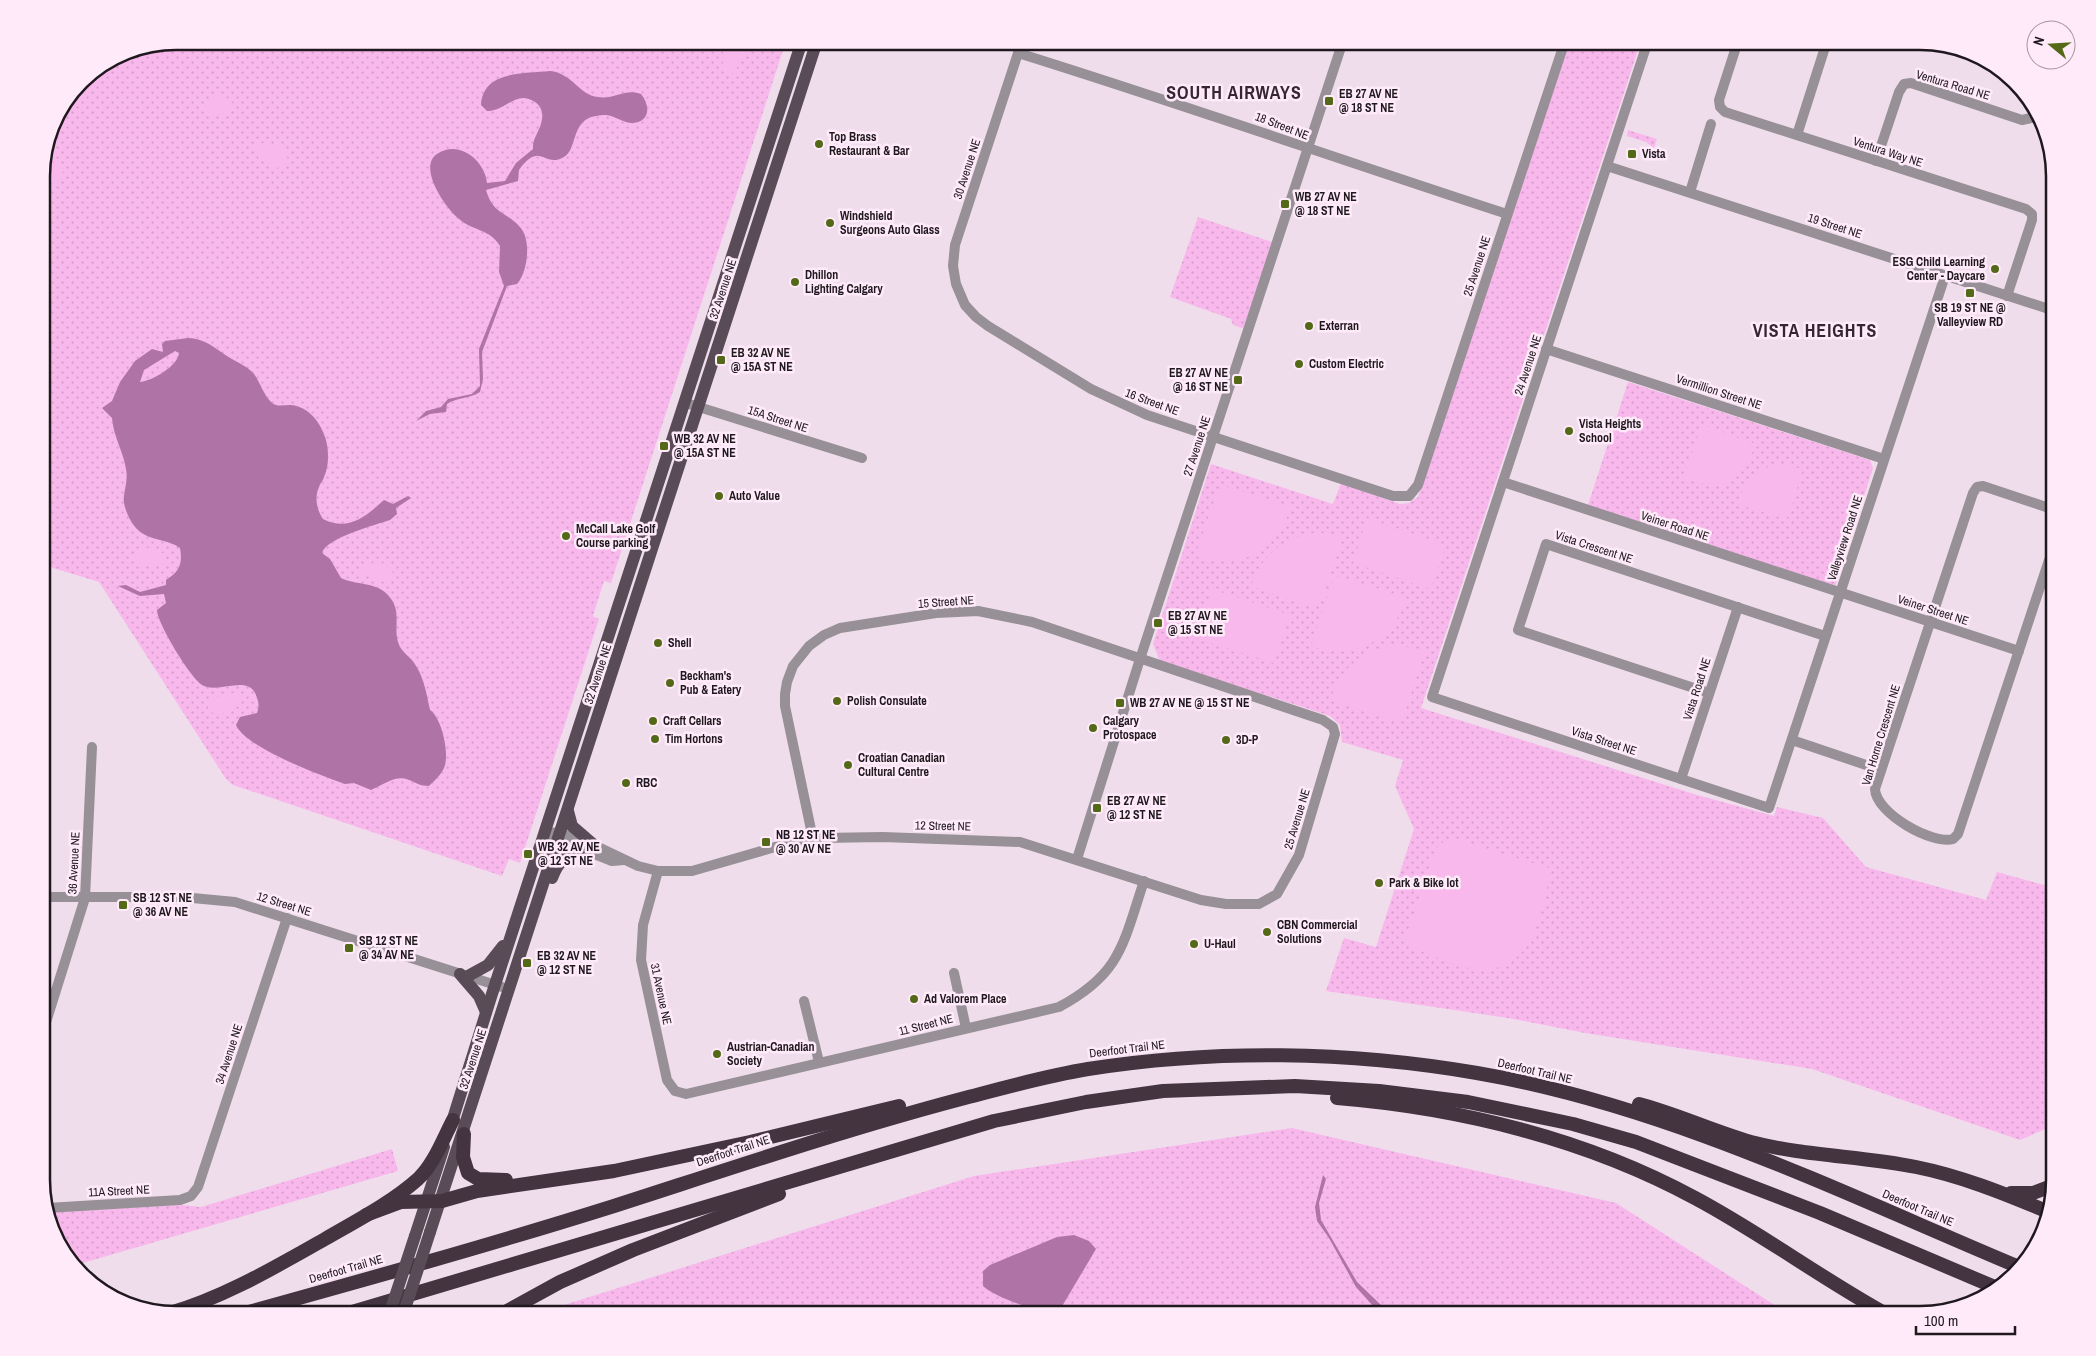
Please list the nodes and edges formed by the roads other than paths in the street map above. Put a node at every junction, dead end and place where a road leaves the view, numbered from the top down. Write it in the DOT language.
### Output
graph roads {
  1 [pos="799,50"];
  2 [pos="814,50"];
  3 [pos="1019,50"];
  4 [pos="1341,50"];
  5 [pos="1562,50"];
  6 [pos="1645,50"];
  7 [pos="1735,50"];
  8 [pos="1824,50"];
  9 [pos="1018,53"];
  10 [pos="2031,117"];
  11 [pos="1711,124"];
  12 [pos="1796,135"];
  13 [pos="1309,150"];
  14 [pos="1876,161"];
  15 [pos="1607,166"];
  16 [pos="1690,192"];
  17 [pos="1508,214"];
  18 [pos="1945,276"];
  19 [pos="2007,296"];
  20 [pos="965,305"];
  21 [pos="2046,309"];
  22 [pos="1546,349"];
  23 [pos="686,404"];
  24 [pos="700,406"];
  25 [pos="1213,438"];
  26 [pos="862,458"];
  27 [pos="1884,459"];
  28 [pos="1503,482"];
  29 [pos="1409,496"];
  30 [pos="2046,507"];
  31 [pos="2046,569"];
  32 [pos="1840,592"];
  33 [pos="1738,607"];
  34 [pos="1931,622"];
  35 [pos="1825,636"];
  36 [pos="2018,651"];
  37 [pos="1140,659"];
  38 [pos="1709,693"];
  39 [pos="1432,698"];
  40 [pos="1333,727"];
  41 [pos="1792,740"];
  42 [pos="92,747"];
  43 [pos="1881,770"];
  44 [pos="1681,779"];
  45 [pos="1769,808"];
  46 [pos="568,811"];
  47 [pos="545,832"];
  48 [pos="558,837"];
  49 [pos="813,839"];
  50 [pos="590,848"];
  51 [pos="1076,859"];
  52 [pos="658,871"];
  53 [pos="1144,881"];
  54 [pos="50,897"];
  55 [pos="85,898"];
  56 [pos="1259,904"];
  57 [pos="537,906"];
  58 [pos="287,918"];
  59 [pos="510,936"];
  60 [pos="954,973"];
  61 [pos="464,975"];
  62 [pos="494,985"];
  63 [pos="510,990"];
  64 [pos="804,1001"];
  65 [pos="50,1010"];
  66 [pos="486,1012"];
  67 [pos="966,1028"];
  68 [pos="1252,1056"];
  69 [pos="819,1062"];
  70 [pos="1038,1079"];
  71 [pos="1232,1089"];
  72 [pos="675,1091"];
  73 [pos="453,1120"];
  74 [pos="464,1134"];
  75 [pos="582,1175"];
  76 [pos="810,1177"];
  77 [pos="2046,1188"];
  78 [pos="2000,1191"];
  79 [pos="191,1196"];
  80 [pos="427,1200"];
  81 [pos="442,1201"];
  82 [pos="53,1208"];
  83 [pos="2043,1210"];
  84 [pos="366,1215"];
  85 [pos="2013,1265"];
  86 [pos="1990,1285"];
  87 [pos="193,1306"];
  88 [pos="269,1306"];
  89 [pos="373,1306"];
  90 [pos="392,1306"];
  91 [pos="406,1306"];
  92 [pos="516,1306"];
  93 [pos="1873,1306"];
  1 -- 23 [label="main road, 32 Avenue NE"];
  2 -- 24 [label="main road, 32 Avenue NE"];
  3 -- 9 [label="street, 30 Avenue NE"];
  4 -- 13 [label="street, 27 Avenue NE"];
  5 -- 17 [label="street, 25 Avenue NE"];
  6 -- 15 [label="street, 24 Avenue NE"];
  7 -- 12 [label="street, Ventura Way NE"];
  8 -- 12 [label="street"];
  9 -- 13 [label="street, 18 Street NE"];
  9 -- 20 [label="street, 30 Avenue NE"];
  10 -- 14 [label="street, Ventura Road NE"];
  11 -- 16 [label="street"];
  12 -- 14 [label="street, Ventura Way NE"];
  13 -- 17 [label="street, 18 Street NE"];
  13 -- 25 [label="street, 27 Avenue NE"];
  14 -- 19 [label="street, Ventura Way NE"];
  15 -- 16 [label="street, 19 Street NE"];
  15 -- 22 [label="street, 24 Avenue NE"];
  16 -- 18 [label="street, 19 Street NE"];
  17 -- 29 [label="street, 25 Avenue NE"];
  18 -- 19 [label="street, 19 Street NE"];
  18 -- 27 [label="street, Valleyview Road NE"];
  19 -- 21 [label="street, 19 Street NE"];
  20 -- 25 [label="street, 16 Street NE"];
  22 -- 27 [label="street, Vermillion Street NE"];
  22 -- 28 [label="street, 24 Avenue NE"];
  23 -- 24 [label="street, 15A Street NE"];
  23 -- 47 [label="main road, 32 Avenue NE"];
  24 -- 26 [label="street, 15A Street NE"];
  24 -- 46 [label="main road, 32 Avenue NE"];
  25 -- 29 [label="street, 16 Street NE"];
  25 -- 37 [label="street, 27 Avenue NE"];
  27 -- 32 [label="street, Valleyview Road NE"];
  28 -- 32 [label="street, Veiner Road NE"];
  28 -- 39 [label="street, 24 Avenue NE"];
  30 -- 34 [label="street, Van Horne Crescent NE"];
  31 -- 36 [label="street, Van Horne Crescent NE"];
  32 -- 34 [label="street, Veiner Street NE"];
  32 -- 35 [label="street, Valleyview Road NE"];
  33 -- 35 [label="street, Vista Crescent NE"];
  33 -- 38 [label="street, Vista Road NE"];
  33 -- 38 [label="street, Vista Crescent NE"];
  34 -- 36 [label="street, Veiner Street NE"];
  34 -- 43 [label="street, Van Horne Crescent NE"];
  35 -- 41 [label="street, Valleyview Road NE"];
  36 -- 43 [label="street, Van Horne Crescent NE"];
  37 -- 40 [label="street, 15 Street NE"];
  37 -- 49 [label="street, 15 Street NE"];
  37 -- 51 [label="street, 27 Avenue NE"];
  38 -- 44 [label="street, Vista Road NE"];
  39 -- 44 [label="street, Vista Street NE"];
  40 -- 56 [label="street, 25 Avenue NE"];
  41 -- 43 [label="street"];
  41 -- 45 [label="street, Valleyview Road NE"];
  42 -- 55 [label="street, 36 Avenue NE"];
  44 -- 45 [label="street, Vista Street NE"];
  46 -- 48 [label="main road, 32 Avenue NE"];
  46 -- 50 [label="main road"];
  47 -- 48 [label="street, 12 Street NE"];
  47 -- 59 [label="main road, 32 Avenue NE"];
  48 -- 50 [label="street, 12 Street NE"];
  48 -- 57 [label="main road, 32 Avenue NE"];
  49 -- 51 [label="street, 12 Street NE"];
  49 -- 52 [label="street, 12 Street NE"];
  50 -- 52 [label="street, 12 Street NE"];
  50 -- 57 [label="main road"];
  51 -- 53 [label="street, 12 Street NE"];
  52 -- 72 [label="street, 31 Avenue NE"];
  53 -- 56 [label="street, 12 Street NE"];
  53 -- 67 [label="street, 11 Street NE"];
  54 -- 55 [label="street, 12 Street NE"];
  55 -- 58 [label="street, 12 Street NE"];
  55 -- 65 [label="street, 36 Avenue NE"];
  57 -- 63 [label="main road, 32 Avenue NE"];
  58 -- 61 [label="street, 12 Street NE"];
  58 -- 79 [label="street, 34 Avenue NE"];
  59 -- 61 [label="main road"];
  59 -- 62 [label="main road, 32 Avenue NE"];
  60 -- 67 [label="street"];
  61 -- 62 [label="street, 12 Street NE"];
  61 -- 66 [label="main road"];
  62 -- 63 [label="street, 12 Street NE"];
  62 -- 66 [label="main road, 32 Avenue NE"];
  63 -- 74 [label="main road, 32 Avenue NE"];
  64 -- 69 [label="street"];
  66 -- 73 [label="main road, 32 Avenue NE"];
  67 -- 69 [label="street, 11 Street NE"];
  68 -- 70 [label="highway, Deerfoot Trail NE"];
  68 -- 78 [label="highway"];
  68 -- 85 [label="highway, Deerfoot Trail NE"];
  69 -- 72 [label="street, 11 Street NE"];
  70 -- 75 [label="highway"];
  70 -- 88 [label="highway, Deerfoot Trail NE"];
  71 -- 76 [label="highway"];
  71 -- 86 [label="highway"];
  71 -- 93 [label="highway"];
  73 -- 80 [label="main road, 32 Avenue NE"];
  73 -- 84 [label="highway"];
  74 -- 75 [label="highway"];
  74 -- 81 [label="main road, 32 Avenue NE"];
  75 -- 81 [label="highway"];
  76 -- 89 [label="highway"];
  76 -- 92 [label="highway"];
  77 -- 78 [label="highway"];
  78 -- 83 [label="highway"];
  79 -- 82 [label="street, 11A Street NE"];
  80 -- 81 [label="highway"];
  80 -- 84 [label="highway"];
  80 -- 90 [label="main road, 32 Avenue NE, bridge"];
  81 -- 91 [label="main road, 32 Avenue NE, bridge"];
  84 -- 87 [label="highway"];
}
